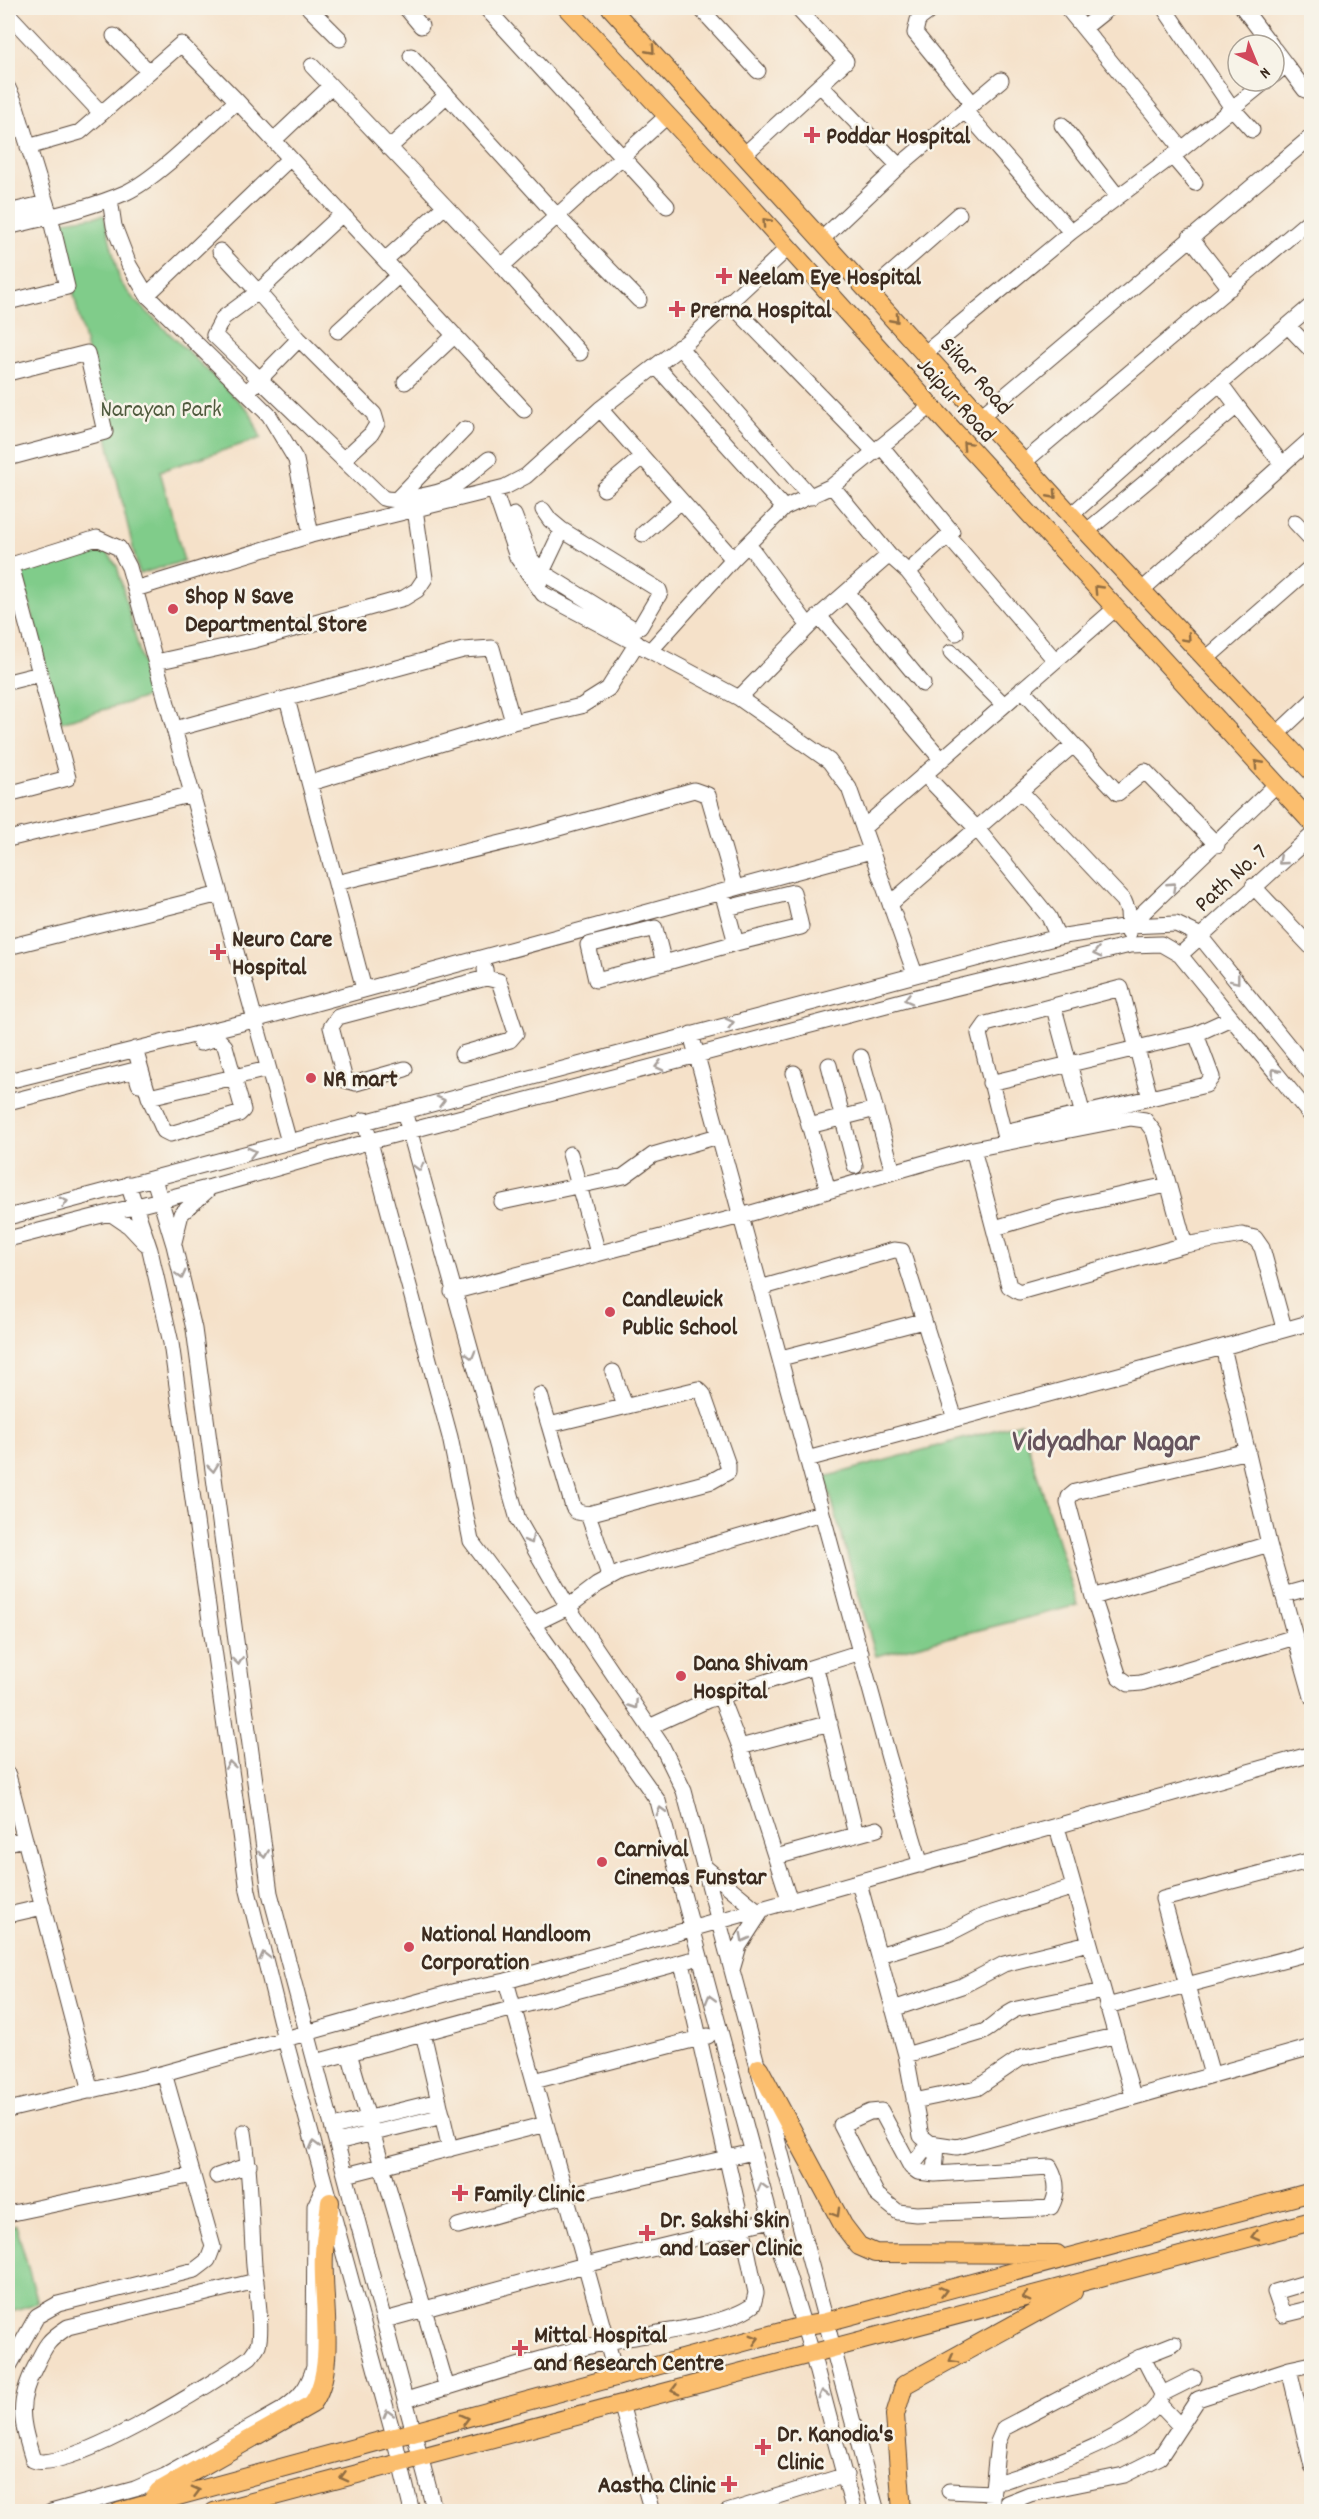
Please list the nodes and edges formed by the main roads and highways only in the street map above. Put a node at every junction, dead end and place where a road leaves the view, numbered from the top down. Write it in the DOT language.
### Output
graph roads {
  1 [pos="567,8"];
  2 [pos="611,8"];
  3 [pos="1311,772"];
  4 [pos="1311,823"];
  5 [pos="759,2068"];
  6 [pos="1311,2192"];
  7 [pos="330,2202"];
  8 [pos="1311,2221"];
  9 [pos="1080,2254"];
  10 [pos="1095,2279"];
  11 [pos="151,2503"];
  12 [pos="119,2511"];
  13 [pos="214,2511"];
  14 [pos="902,2511"];
  4 -- 1 [label="main road, Jaipur Road, one-way"];
  2 -- 3 [label="main road, Sikar Road, one-way"];
  5 -- 9 [label="main road, one-way"];
  6 -- 9 [label="main road"];
  7 -- 11 [label="main road"];
  8 -- 10 [label="main road, one-way"];
  11 -- 9 [label="main road, one-way"];
  10 -- 13 [label="main road, one-way"];
  10 -- 14 [label="main road, one-way"];
  11 -- 12 [label="main road"];
}
